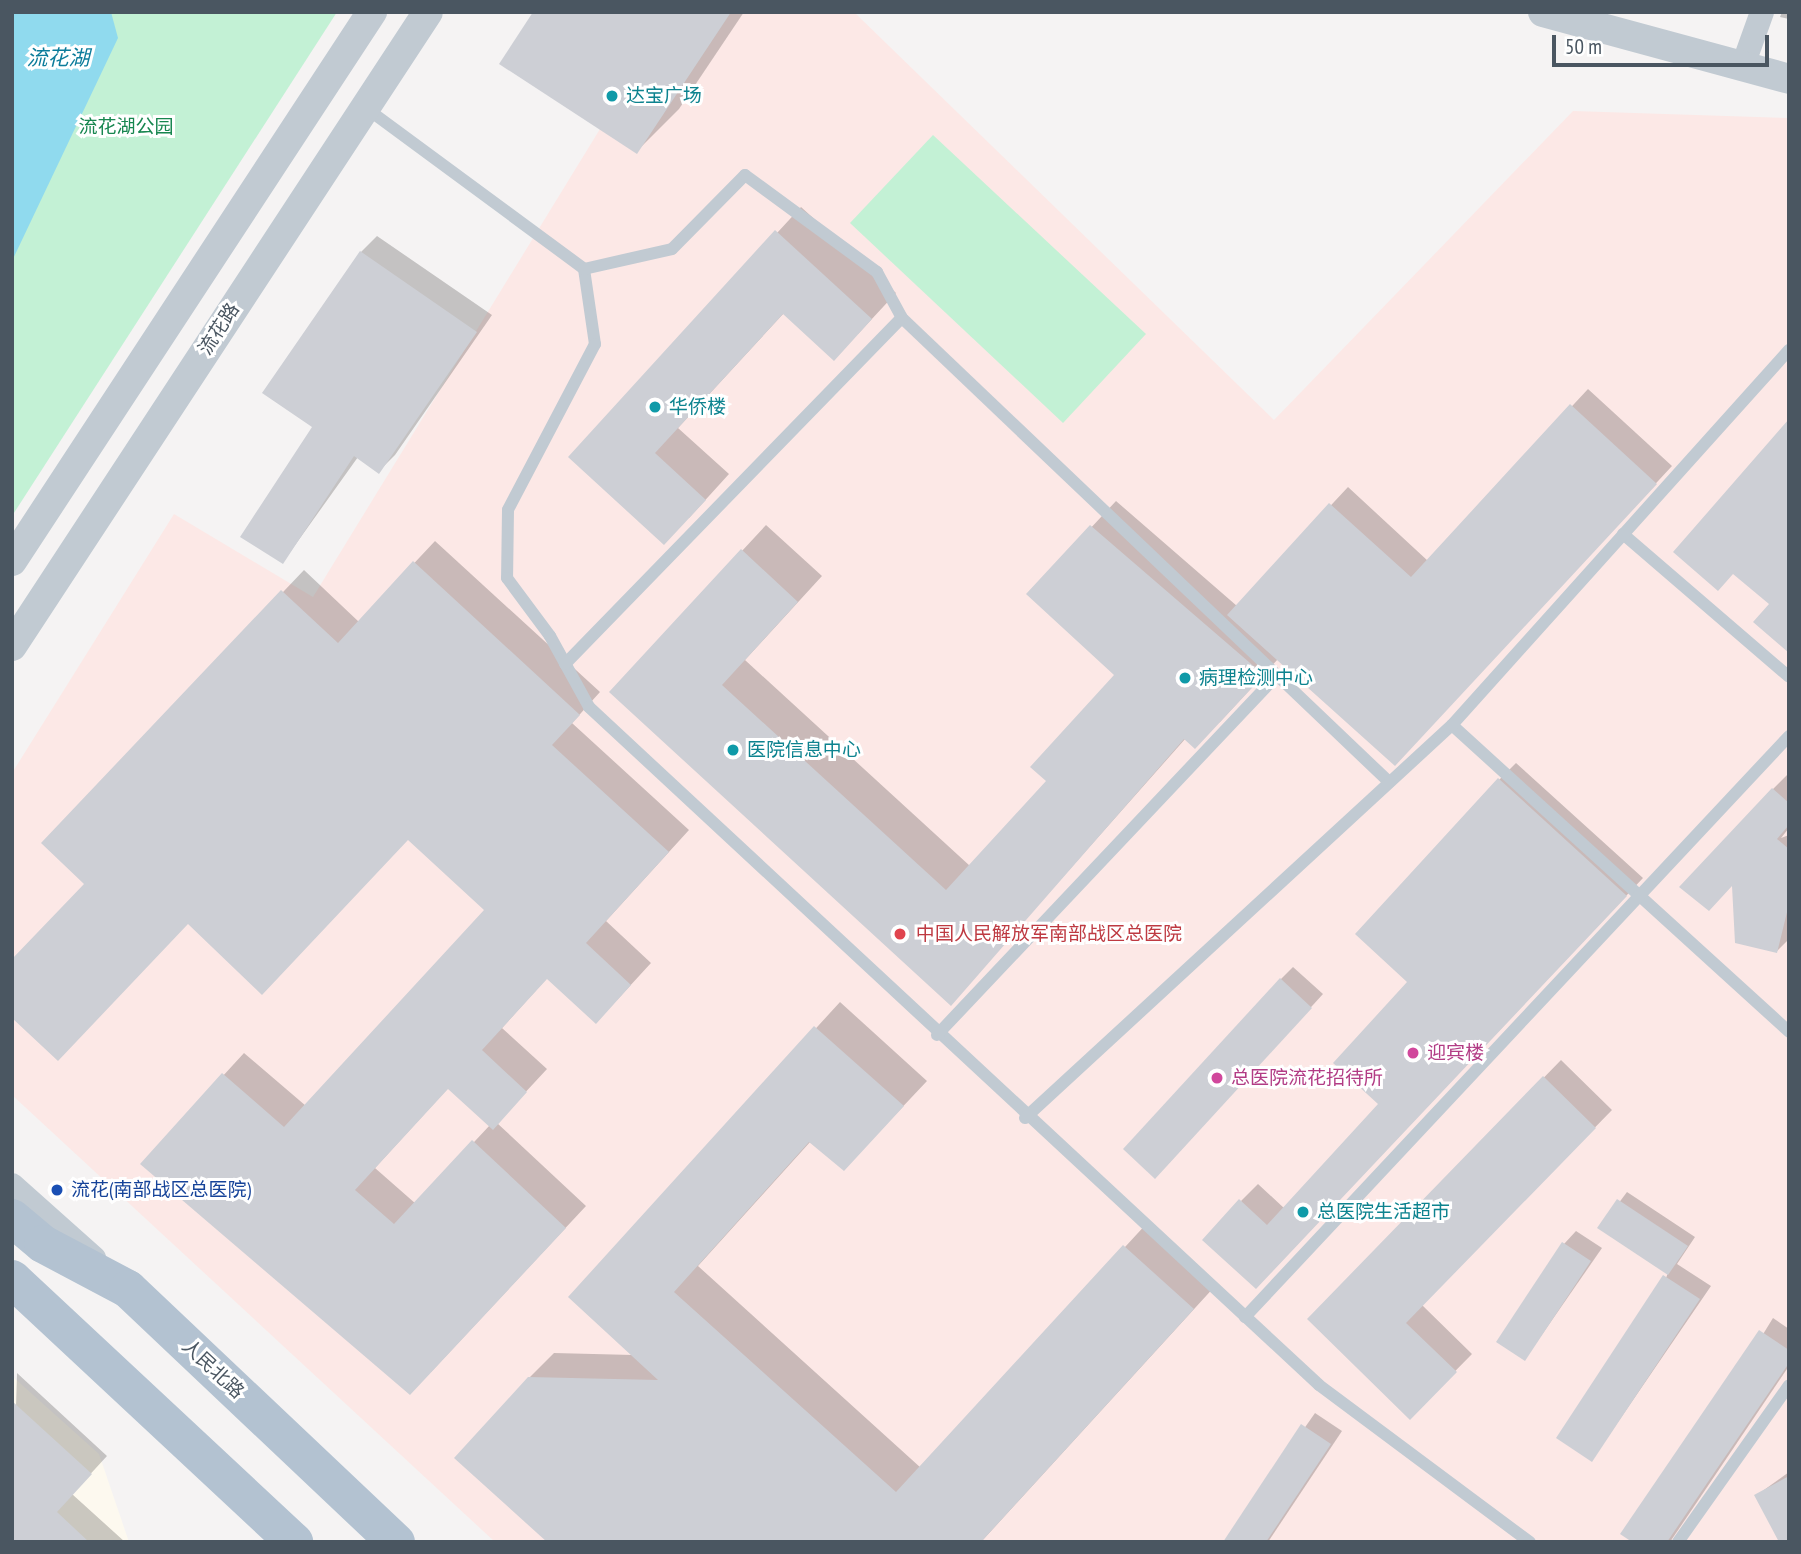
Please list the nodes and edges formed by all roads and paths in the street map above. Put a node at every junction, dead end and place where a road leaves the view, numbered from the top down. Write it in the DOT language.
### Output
graph roads {
  1 [pos="372,12"];
  2 [pos="428,12"];
  3 [pos="1543,12"];
  4 [pos="1762,12"];
  5 [pos="1742,68"];
  6 [pos="1789,79"];
  7 [pos="365,107"];
  8 [pos="584,269"];
  9 [pos="902,318"];
  10 [pos="1789,350"];
  11 [pos="1623,534"];
  12 [pos="12,561"];
  13 [pos="12,646"];
  14 [pos="565,664"];
  15 [pos="1277,675"];
  16 [pos="1789,677"];
  17 [pos="1452,725"];
  18 [pos="1789,736"];
  19 [pos="1389,782"];
  20 [pos="1640,896"];
  21 [pos="1789,1032"];
  22 [pos="937,1035"];
  23 [pos="1025,1118"];
  24 [pos="12,1185"];
  25 [pos="12,1218"];
  26 [pos="12,1279"];
  27 [pos="128,1289"];
  28 [pos="1245,1317"];
  29 [pos="1789,1385"];
  30 [pos="294,1542"];
  31 [pos="396,1542"];
  32 [pos="1530,1542"];
  33 [pos="1678,1542"];
  1 -- 12 [label="street"];
  2 -- 7 [label="street, 流花路"];
  3 -- 5 [label="street"];
  4 -- 5 [label="street"];
  5 -- 6 [label="street"];
  7 -- 8 [label="lane"];
  7 -- 13 [label="street, 流花路"];
  8 -- 9 [label="lane"];
  8 -- 14 [label="lane"];
  9 -- 14 [label="lane"];
  9 -- 15 [label="lane"];
  10 -- 11 [label="lane"];
  11 -- 16 [label="lane"];
  11 -- 17 [label="lane"];
  14 -- 22 [label="lane"];
  15 -- 19 [label="lane"];
  15 -- 22 [label="lane"];
  17 -- 19 [label="lane"];
  17 -- 20 [label="lane"];
  18 -- 20 [label="lane"];
  19 -- 23 [label="lane"];
  20 -- 21 [label="lane"];
  20 -- 28 [label="lane"];
  22 -- 23 [label="lane"];
  23 -- 28 [label="lane"];
  24 -- 27 [label="street"];
  25 -- 27 [label="main road, 人民北路"];
  26 -- 30 [label="main road"];
  27 -- 31 [label="main road, 人民北路"];
  28 -- 32 [label="lane"];
  29 -- 33 [label="lane"];
}
